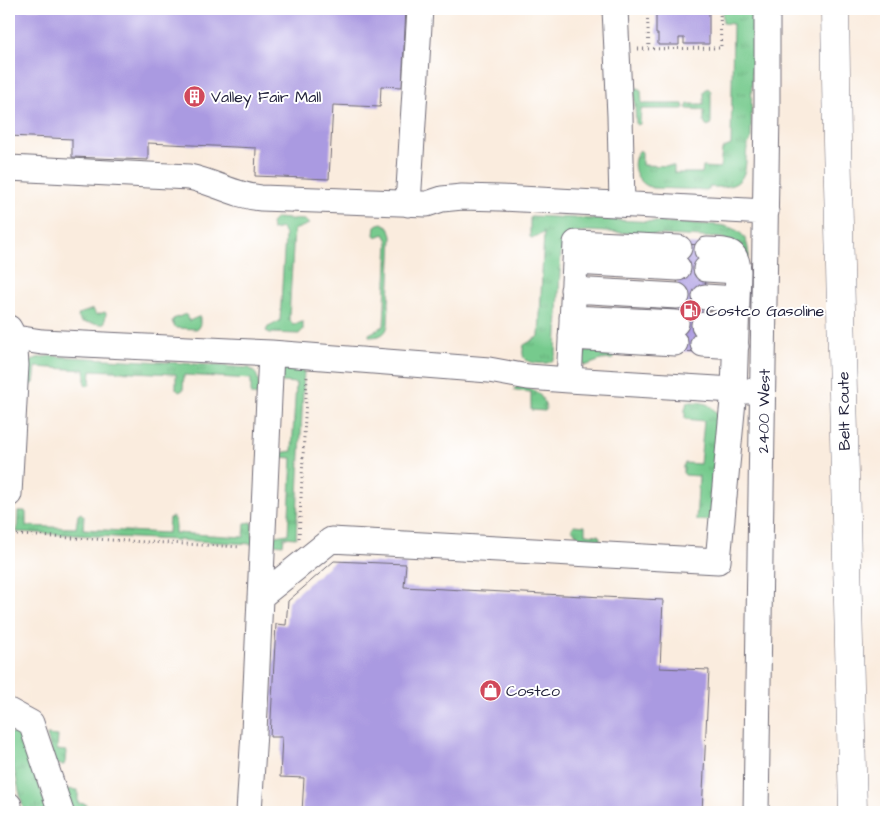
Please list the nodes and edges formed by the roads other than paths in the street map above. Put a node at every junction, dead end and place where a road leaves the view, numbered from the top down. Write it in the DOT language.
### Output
graph roads {
  1 [pos="420,9"];
  2 [pos="615,9"];
  3 [pos="768,9"];
  4 [pos="824,9"];
  5 [pos="835,9"];
  6 [pos="836,141"];
  7 [pos="9,168"];
  8 [pos="408,204"];
  9 [pos="622,204"];
  10 [pos="766,212"];
  11 [pos="678,258"];
  12 [pos="707,259"];
  13 [pos="573,290"];
  14 [pos="677,296"];
  15 [pos="705,297"];
  16 [pos="737,299"];
  17 [pos="571,328"];
  18 [pos="675,333"];
  19 [pos="11,334"];
  20 [pos="703,334"];
  21 [pos="736,336"];
  22 [pos="271,353"];
  23 [pos="569,380"];
  24 [pos="734,390"];
  25 [pos="763,391"];
  26 [pos="9,494"];
  27 [pos="260,597"];
  28 [pos="9,711"];
  29 [pos="9,805"];
  30 [pos="9,812"];
  31 [pos="61,812"];
  32 [pos="249,812"];
  33 [pos="756,812"];
  34 [pos="853,812"];
  1 -- 8 [label="street"];
  2 -- 9 [label="street"];
  3 -- 10 [label="street, 2400 West"];
  4 -- 6 [label="highway"];
  5 -- 6 [label="highway, Belt Route"];
  6 -- 34 [label="highway, Belt Route"];
  7 -- 8 [label="street"];
  8 -- 9 [label="street"];
  9 -- 10 [label="street"];
  10 -- 25 [label="street, 2400 West"];
  11 -- 13 [label="street"];
  12 -- 16 [label="street"];
  13 -- 14 [label="street"];
  13 -- 17 [label="street"];
  15 -- 16 [label="street"];
  16 -- 21 [label="street"];
  17 -- 18 [label="street"];
  17 -- 23 [label="street"];
  19 -- 22 [label="street"];
  19 -- 26 [label="street"];
  20 -- 21 [label="street"];
  21 -- 24 [label="street"];
  22 -- 23 [label="street"];
  22 -- 27 [label="street"];
  23 -- 24 [label="street"];
  24 -- 25 [label="street"];
  24 -- 27 [label="street"];
  25 -- 33 [label="street, 2400 West"];
  27 -- 32 [label="street"];
  28 -- 31 [label="street"];
  29 -- 30 [label="street"];
}
